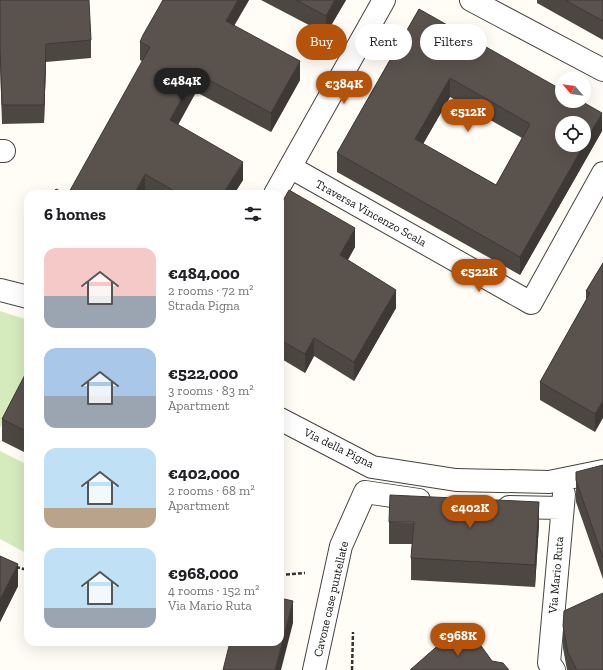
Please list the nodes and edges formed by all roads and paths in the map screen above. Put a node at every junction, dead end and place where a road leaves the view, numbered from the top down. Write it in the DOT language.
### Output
graph roads {
  1 [pos="384,0"];
  2 [pos="471,0"];
  3 [pos="603,70"];
  4 [pos="290,167"];
  5 [pos="603,173"];
  6 [pos="277,190"];
  7 [pos="0,290"];
  8 [pos="24,296"];
  9 [pos="284,421"];
  10 [pos="603,470"];
  11 [pos="566,480"];
  12 [pos="440,502"];
  13 [pos="493,507"];
  14 [pos="562,508"];
  15 [pos="13,566"];
  16 [pos="24,569"];
  17 [pos="308,573"];
  18 [pos="284,575"];
  19 [pos="314,670"];
  20 [pos="554,670"];
  1 -- 4 [label="street"];
  2 -- 3 [label="street"];
  4 -- 5 [label="street, Traversa Vincenzo Scala"];
  4 -- 6 [label="street"];
  7 -- 8 [label="street"];
  9 -- 11 [label="street, Via della Pigna"];
  10 -- 11 [label="street, Via della Pigna"];
  11 -- 14 [label="street, Via Mario Ruta"];
  12 -- 19 [label="street, Cavone case puntellate"];
  13 -- 14 [label="street"];
  14 -- 20 [label="street, Via Mario Ruta"];
  15 -- 16 [label="path"];
  17 -- 18 [label="path"];
}
